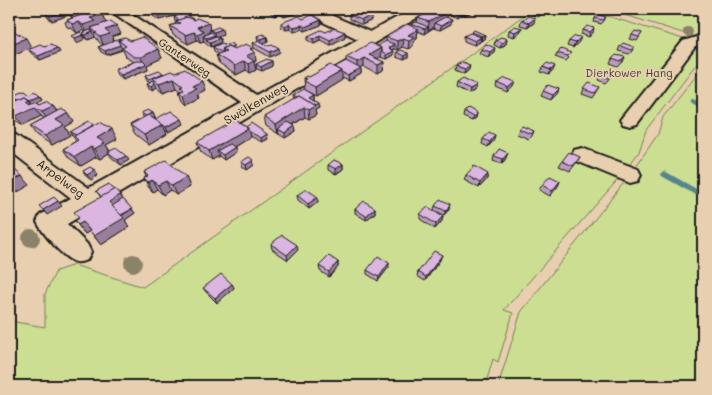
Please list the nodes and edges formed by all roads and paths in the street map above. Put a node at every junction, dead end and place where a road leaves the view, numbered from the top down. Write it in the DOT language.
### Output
graph roads {
  1 [pos="115,9"];
  2 [pos="313,9"];
  3 [pos="422,9"];
  4 [pos="370,38"];
  5 [pos="703,40"];
  6 [pos="255,103"];
  7 [pos="630,120"];
  8 [pos="9,140"];
  9 [pos="582,155"];
  10 [pos="630,175"];
  11 [pos="88,199"];
  12 [pos="78,252"];
  1 -- 6 [label="street, Ganterweg"];
  2 -- 4 [label="street"];
  3 -- 4 [label="street, Swölkenweg"];
  4 -- 6 [label="street, Swölkenweg"];
  5 -- 7 [label="street"];
  6 -- 11 [label="street, Swölkenweg"];
  8 -- 11 [label="street, Arpelweg"];
  9 -- 10 [label="street"];
  11 -- 12 [label="street, Swölkenweg"];
}
